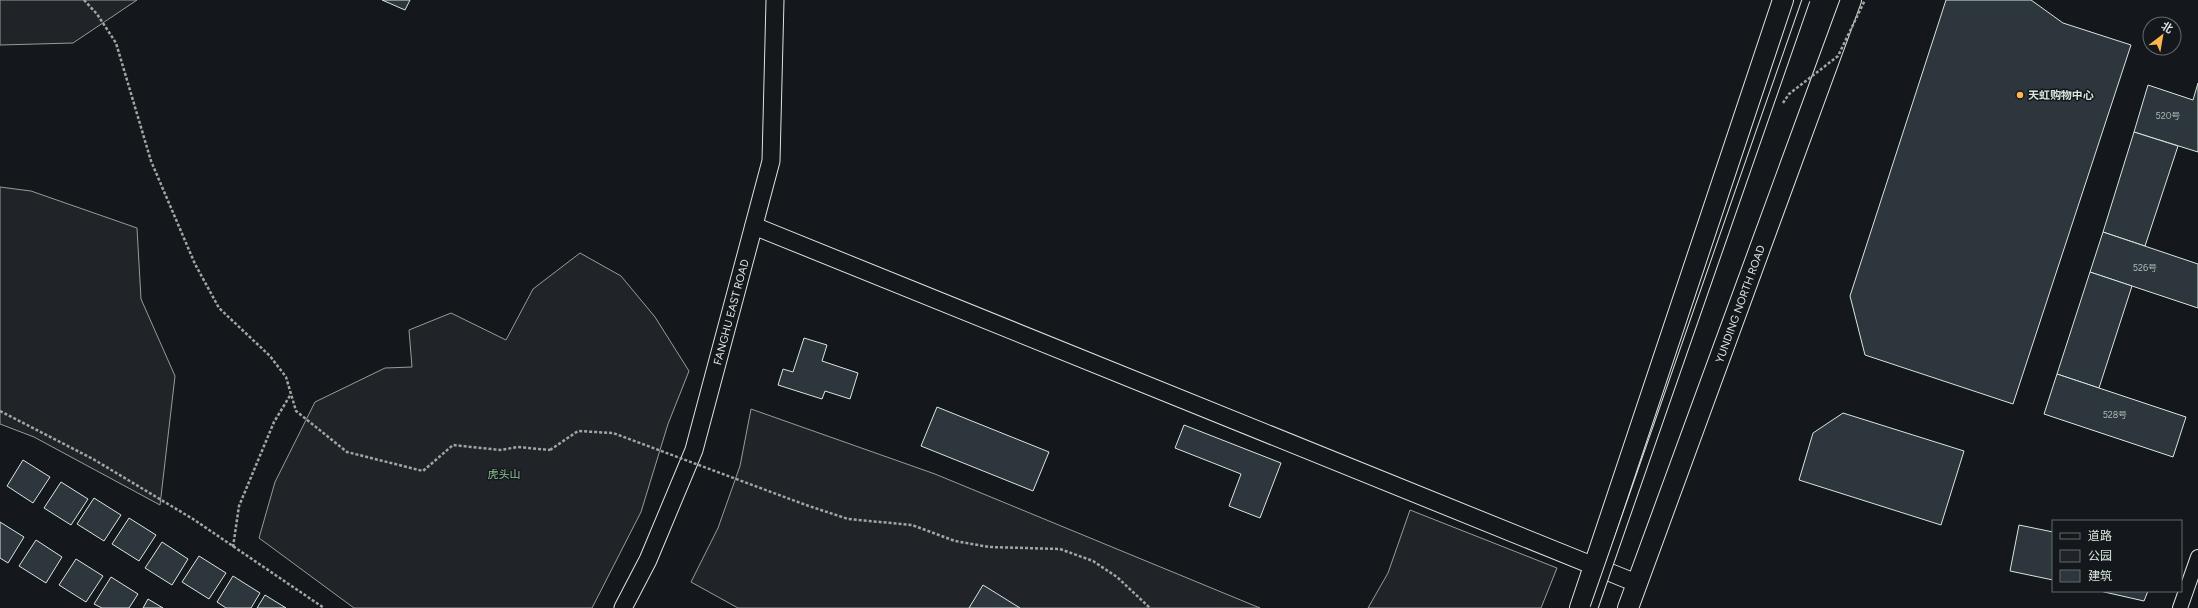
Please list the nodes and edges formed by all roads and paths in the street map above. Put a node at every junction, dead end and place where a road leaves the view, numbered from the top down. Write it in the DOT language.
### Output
graph roads {
  1 [pos="84,0"];
  2 [pos="775,0"];
  3 [pos="1783,0"];
  4 [pos="1806,0"];
  5 [pos="1851,0"];
  6 [pos="754,226"];
  7 [pos="291,394"];
  8 [pos="0,411"];
  9 [pos="233,547"];
  10 [pos="2198,557"];
  11 [pos="1595,565"];
  12 [pos="1636,583"];
  13 [pos="324,608"];
  14 [pos="623,608"];
  15 [pos="1150,608"];
  16 [pos="1580,608"];
  17 [pos="1594,608"];
  18 [pos="1628,608"];
  19 [pos="2180,608"];
  1 -- 7 [label="path"];
  2 -- 6 [label="street, FANGHU EAST ROAD"];
  3 -- 11 [label="main road"];
  4 -- 17 [label="lane, bridge"];
  5 -- 12 [label="main road, YUNDING NORTH ROAD"];
  6 -- 11 [label="street"];
  6 -- 14 [label="street, FANGHU EAST ROAD"];
  7 -- 9 [label="path"];
  7 -- 15 [label="path, bridge"];
  8 -- 9 [label="path"];
  9 -- 13 [label="path"];
  10 -- 19 [label="street"];
  11 -- 12 [label="street"];
  11 -- 16 [label="main road"];
  12 -- 18 [label="main road, YUNDING NORTH ROAD"];
}
